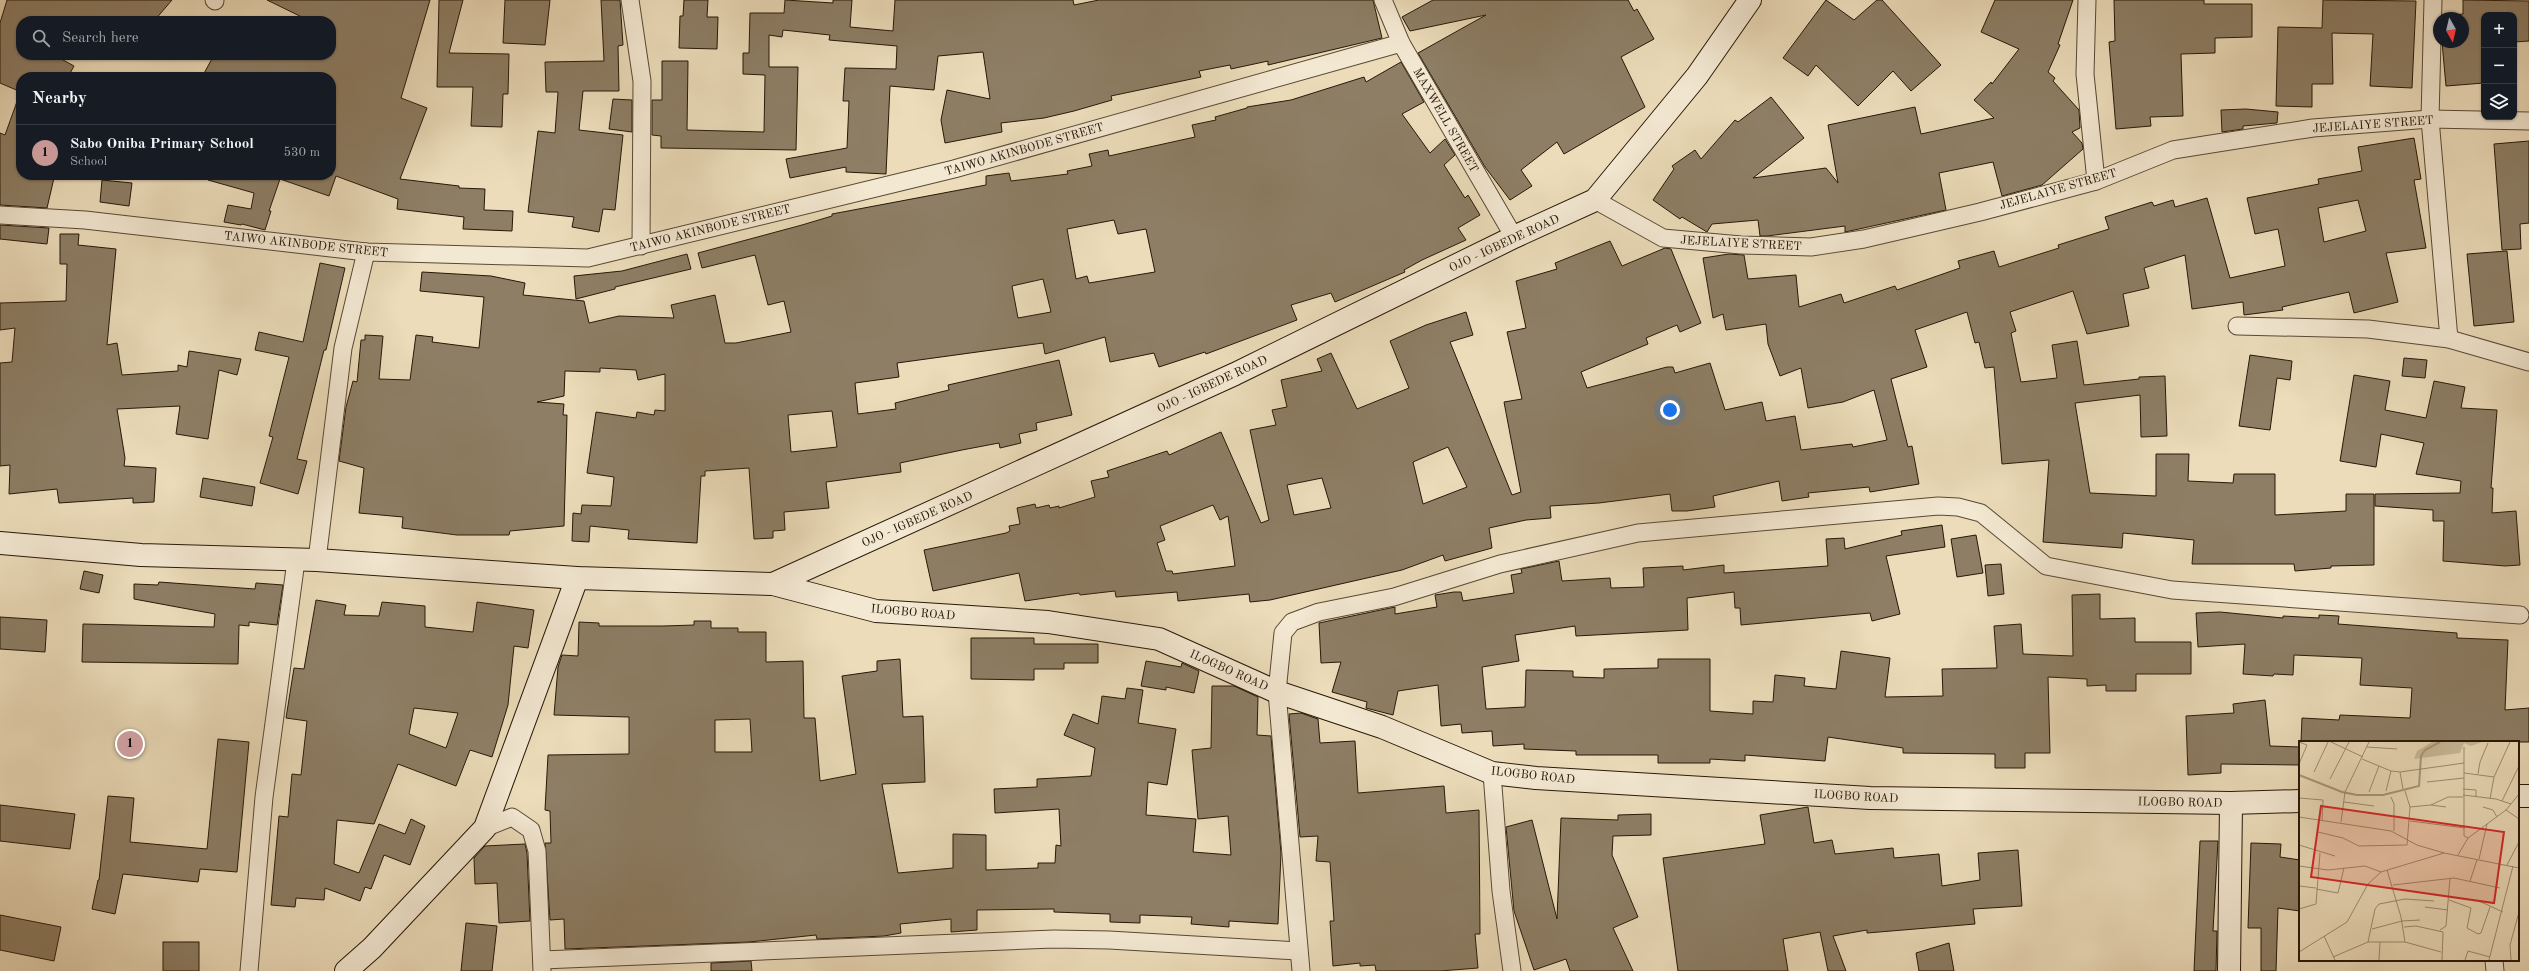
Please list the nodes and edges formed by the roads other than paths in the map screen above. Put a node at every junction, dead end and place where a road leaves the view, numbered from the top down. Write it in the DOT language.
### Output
graph roads {
  1 [pos="630,0"];
  2 [pos="1383,0"];
  3 [pos="1750,0"];
  4 [pos="2088,0"];
  5 [pos="2433,0"];
  6 [pos="1401,43"];
  7 [pos="2430,119"];
  8 [pos="2529,121"];
  9 [pos="2096,181"];
  10 [pos="1595,200"];
  11 [pos="0,215"];
  12 [pos="1514,237"];
  13 [pos="641,246"];
  14 [pos="366,252"];
  15 [pos="2237,326"];
  16 [pos="2449,339"];
  17 [pos="2529,362"];
  18 [pos="0,543"];
  19 [pos="307,560"];
  20 [pos="577,578"];
  21 [pos="773,584"];
  22 [pos="2520,615"];
  23 [pos="1277,692"];
  24 [pos="1492,773"];
  25 [pos="2299,801"];
  26 [pos="2231,803"];
  27 [pos="485,828"];
  28 [pos="1298,951"];
  29 [pos="2494,961"];
  30 [pos="542,965"];
  31 [pos="249,971"];
  32 [pos="346,971"];
  33 [pos="1301,971"];
  34 [pos="1512,971"];
  35 [pos="2229,971"];
  36 [pos="2495,971"];
  1 -- 13 [label="street"];
  2 -- 6 [label="street, MAXWELL STREET"];
  3 -- 10 [label="main road, OJO - IGBEDE ROAD"];
  4 -- 9 [label="street"];
  5 -- 7 [label="street"];
  6 -- 12 [label="street, MAXWELL STREET"];
  6 -- 13 [label="street, TAIWO AKINBODE STREET"];
  7 -- 8 [label="street, JEJELAIYE STREET"];
  7 -- 9 [label="street, JEJELAIYE STREET"];
  7 -- 16 [label="street"];
  9 -- 10 [label="street, JEJELAIYE STREET"];
  10 -- 12 [label="main road, OJO - IGBEDE ROAD"];
  11 -- 14 [label="street, TAIWO AKINBODE STREET"];
  12 -- 21 [label="main road, OJO - IGBEDE ROAD"];
  13 -- 14 [label="street, TAIWO AKINBODE STREET"];
  14 -- 19 [label="street"];
  15 -- 16 [label="street"];
  16 -- 17 [label="street"];
  18 -- 19 [label="main road, OJO - IGBEDE ROAD"];
  19 -- 20 [label="main road, OJO - IGBEDE ROAD"];
  19 -- 31 [label="street"];
  20 -- 21 [label="main road, OJO - IGBEDE ROAD"];
  20 -- 27 [label="main road"];
  21 -- 23 [label="main road, ILOGBO ROAD"];
  22 -- 23 [label="street"];
  23 -- 24 [label="main road, ILOGBO ROAD"];
  23 -- 28 [label="street"];
  24 -- 26 [label="main road, ILOGBO ROAD"];
  24 -- 34 [label="street"];
  25 -- 26 [label="main road, ILOGBO ROAD"];
  26 -- 35 [label="main road"];
  27 -- 30 [label="street"];
  27 -- 32 [label="main road"];
  28 -- 30 [label="street"];
  28 -- 33 [label="street"];
  29 -- 36 [label="street"];
}
